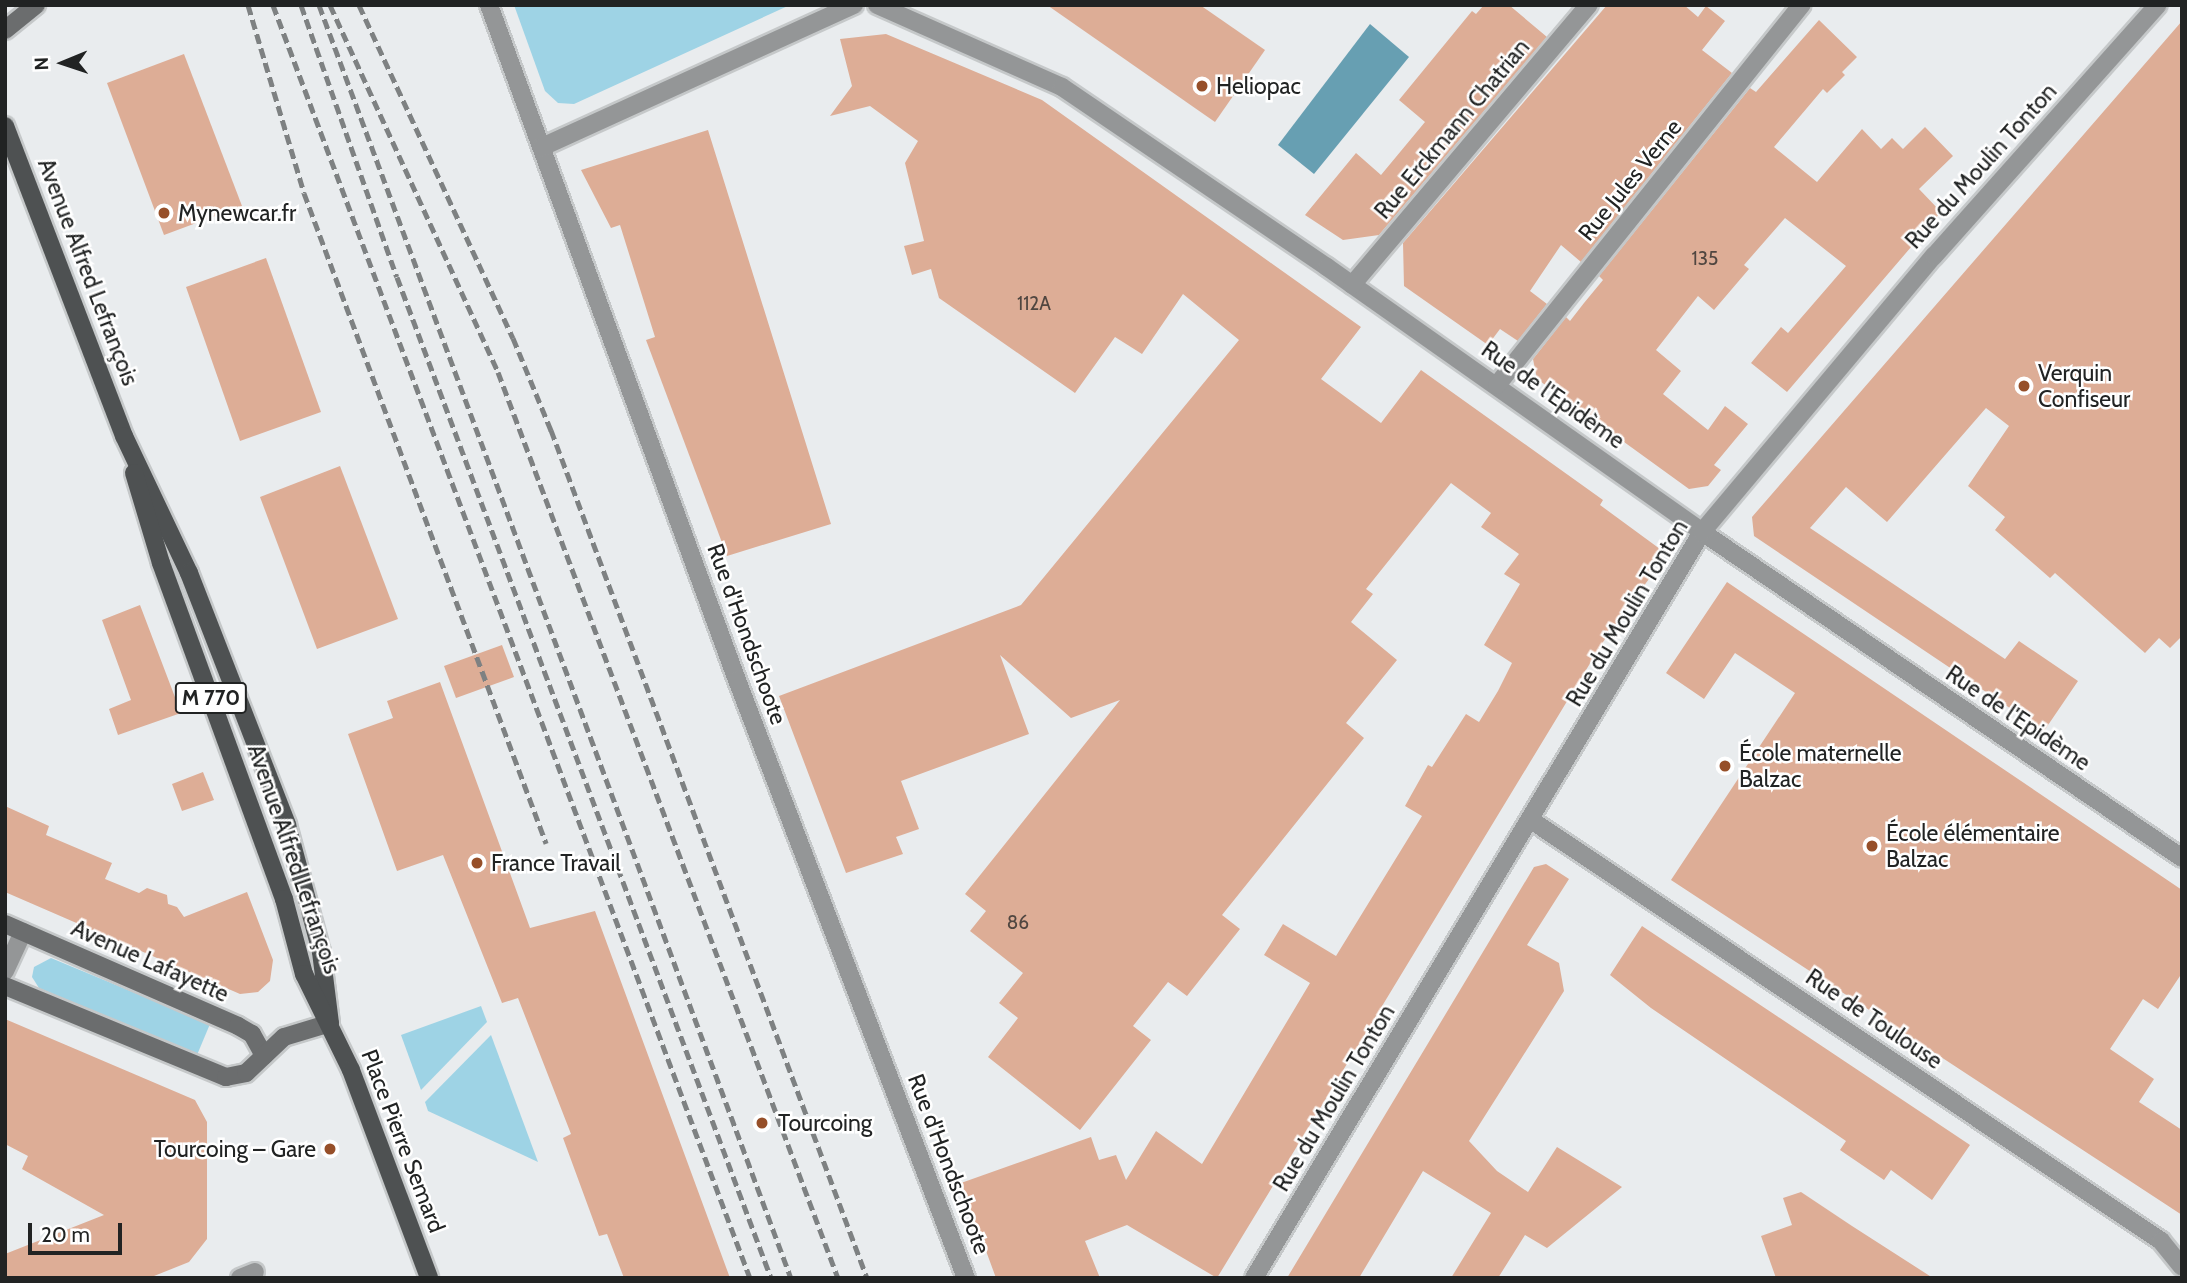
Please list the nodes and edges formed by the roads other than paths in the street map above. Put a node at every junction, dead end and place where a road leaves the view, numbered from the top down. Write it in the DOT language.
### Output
graph roads {
  1 [pos="36,5"];
  2 [pos="489,5"];
  3 [pos="854,5"];
  4 [pos="877,5"];
  5 [pos="1590,5"];
  6 [pos="1801,5"];
  7 [pos="2158,5"];
  8 [pos="5,30"];
  9 [pos="5,126"];
  10 [pos="542,147"];
  11 [pos="1352,285"];
  12 [pos="1497,385"];
  13 [pos="124,436"];
  14 [pos="1702,532"];
  15 [pos="1531,820"];
  16 [pos="2182,858"];
  17 [pos="5,925"];
  18 [pos="23,932"];
  19 [pos="5,971"];
  20 [pos="5,986"];
  21 [pos="330,1023"];
  22 [pos="264,1056"];
  23 [pos="2182,1267"];
  24 [pos="429,1278"];
  25 [pos="966,1278"];
  26 [pos="1254,1278"];
  1 -- 8 [label="main road"];
  2 -- 10 [label="street, Rue d'Hondschoote"];
  3 -- 10 [label="street"];
  4 -- 11 [label="street, Rue de l'Epidème"];
  5 -- 11 [label="street, Rue Erckmann Chatrian"];
  6 -- 12 [label="street, Rue Jules Verne"];
  7 -- 14 [label="street, Rue du Moulin Tonton"];
  9 -- 13 [label="main road, Avenue Alfred Lefrançois / M 770"];
  10 -- 25 [label="street, Rue d'Hondschoote"];
  11 -- 12 [label="street, Rue de l'Epidème"];
  12 -- 14 [label="street, Rue de l'Epidème"];
  13 -- 21 [label="main road, Avenue Alfred Lefrançois / M 770"];
  13 -- 21 [label="main road, Avenue Alfred Lefrançois / M 770"];
  14 -- 15 [label="street, Rue du Moulin Tonton"];
  14 -- 16 [label="street, Rue de l'Epidème"];
  15 -- 23 [label="street, Rue de Toulouse"];
  15 -- 26 [label="street, Rue du Moulin Tonton"];
  17 -- 18 [label="main road, Avenue Lafayette"];
  18 -- 19 [label="street"];
  18 -- 22 [label="main road, Avenue Lafayette"];
  20 -- 22 [label="main road"];
  21 -- 22 [label="main road"];
  21 -- 24 [label="main road, Place Pierre Semard / M 770"];
}
